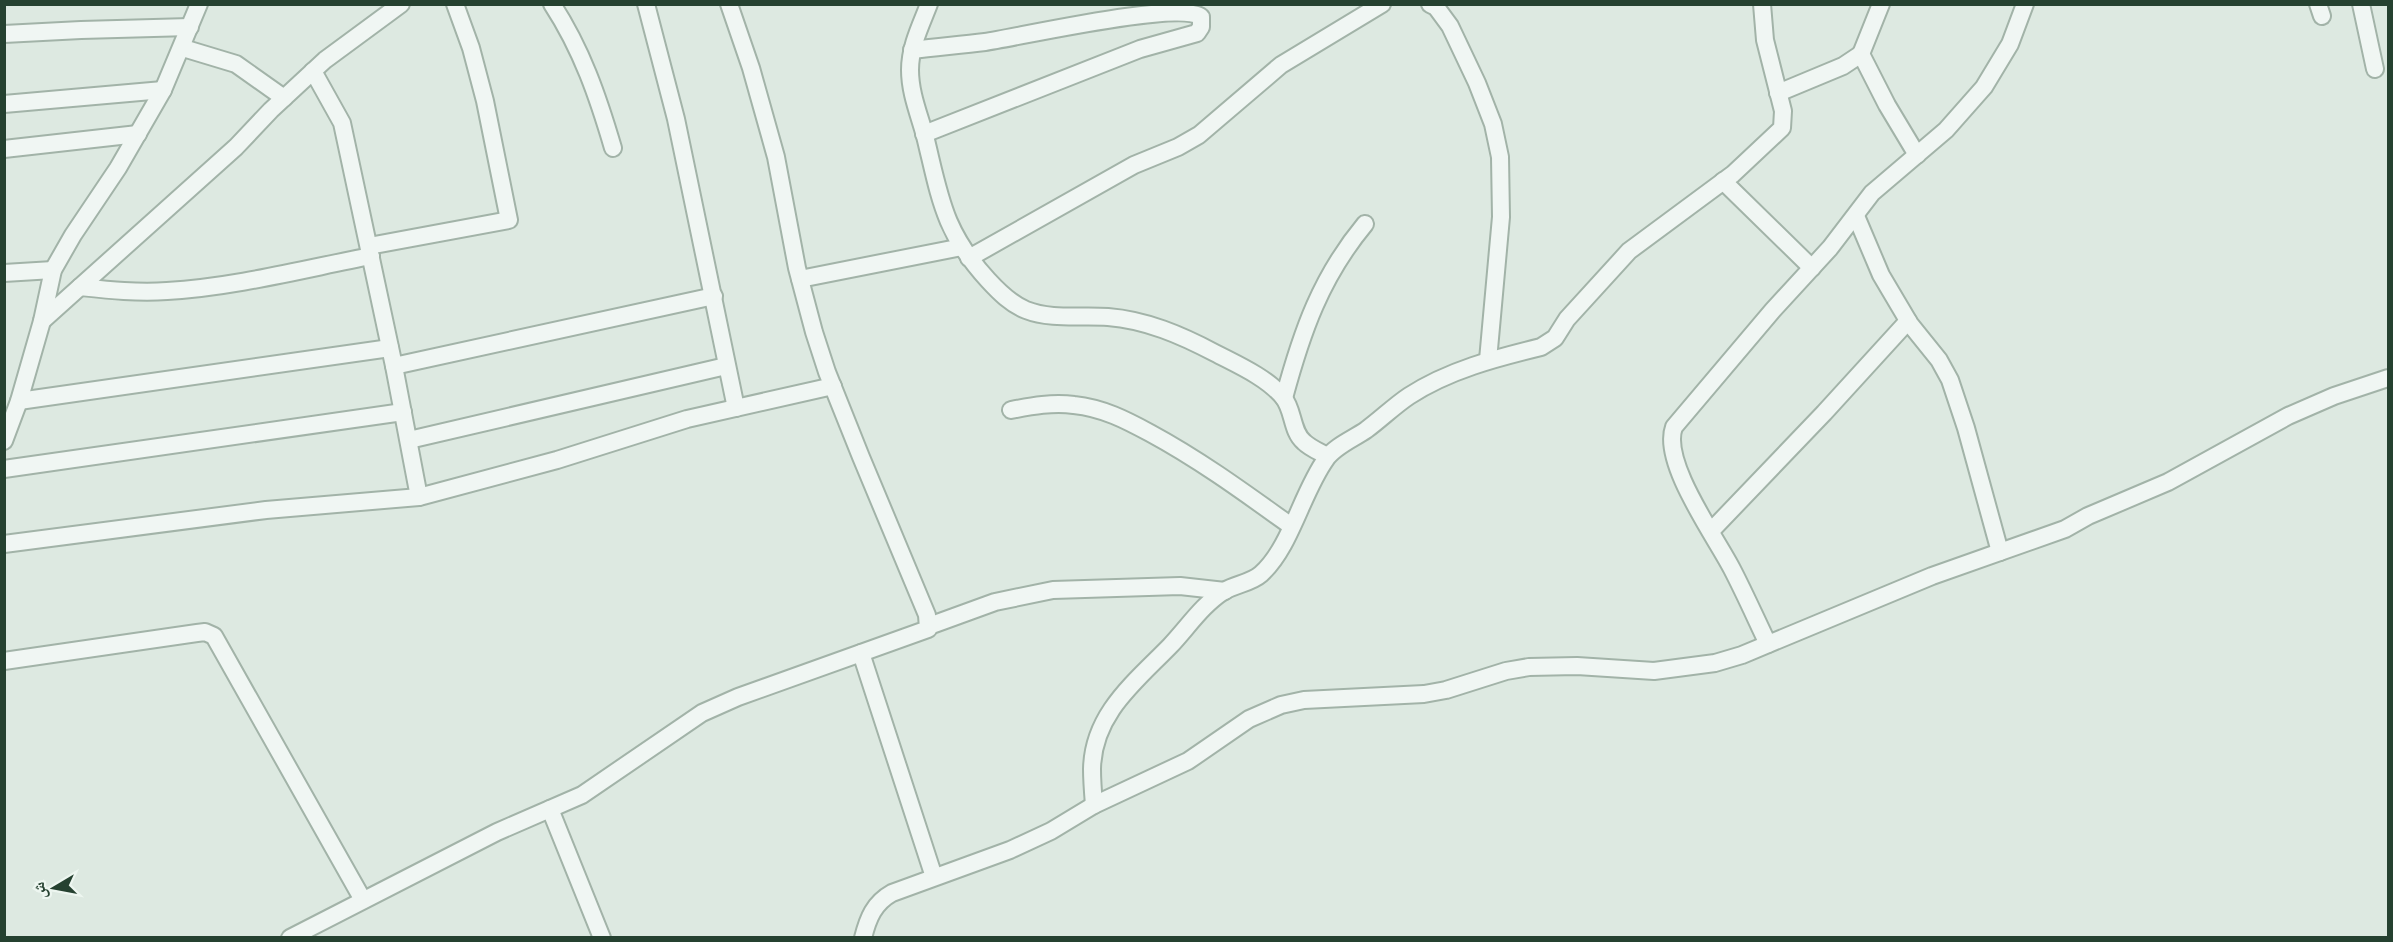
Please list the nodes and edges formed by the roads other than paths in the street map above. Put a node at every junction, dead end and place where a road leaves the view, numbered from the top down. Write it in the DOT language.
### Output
graph roads {
  1 [pos="199,4"];
  2 [pos="401,4"];
  3 [pos="455,4"];
  4 [pos="552,4"];
  5 [pos="646,4"];
  6 [pos="729,4"];
  7 [pos="929,4"];
  8 [pos="1382,4"];
  9 [pos="1430,4"];
  10 [pos="1762,4"];
  11 [pos="1881,4"];
  12 [pos="2025,4"];
  13 [pos="2361,4"];
  14 [pos="190,27"];
  15 [pos="4,34"];
  16 [pos="183,48"];
  17 [pos="912,50"];
  18 [pos="1861,54"];
  19 [pos="2375,69"];
  20 [pos="313,71"];
  21 [pos="163,90"];
  22 [pos="1778,93"];
  23 [pos="284,98"];
  24 [pos="4,104"];
  25 [pos="138,134"];
  26 [pos="924,134"];
  27 [pos="613,148"];
  28 [pos="4,149"];
  29 [pos="1917,155"];
  30 [pos="1723,182"];
  31 [pos="1856,216"];
  32 [pos="1365,224"];
  33 [pos="370,251"];
  34 [pos="965,252"];
  35 [pos="1812,268"];
  36 [pos="53,270"];
  37 [pos="4,273"];
  38 [pos="800,279"];
  39 [pos="80,287"];
  40 [pos="714,296"];
  41 [pos="42,321"];
  42 [pos="1908,321"];
  43 [pos="390,348"];
  44 [pos="1488,360"];
  45 [pos="394,366"];
  46 [pos="726,366"];
  47 [pos="2388,378"];
  48 [pos="833,386"];
  49 [pos="1284,398"];
  50 [pos="19,401"];
  51 [pos="736,408"];
  52 [pos="1011,410"];
  53 [pos="403,412"];
  54 [pos="409,440"];
  55 [pos="4,441"];
  56 [pos="1327,456"];
  57 [pos="4,469"];
  58 [pos="419,497"];
  59 [pos="1291,526"];
  60 [pos="1711,531"];
  61 [pos="4,544"];
  62 [pos="2000,552"];
  63 [pos="1225,591"];
  64 [pos="929,626"];
  65 [pos="1768,644"];
  66 [pos="861,653"];
  67 [pos="4,661"];
  68 [pos="1094,805"];
  69 [pos="550,809"];
  70 [pos="934,877"];
  71 [pos="363,900"];
  72 [pos="290,938"];
  73 [pos="602,938"];
  74 [pos="863,938"];
  1 -- 14 [label="street"];
  2 -- 20 [label="street"];
  3 -- 33 [label="street"];
  4 -- 27 [label="street"];
  5 -- 40 [label="street"];
  6 -- 38 [label="street"];
  7 -- 17 [label="street"];
  8 -- 34 [label="street"];
  9 -- 44 [label="street"];
  10 -- 22 [label="street"];
  11 -- 18 [label="street"];
  12 -- 29 [label="street"];
  13 -- 19 [label="street"];
  14 -- 15 [label="street"];
  14 -- 16 [label="street"];
  16 -- 21 [label="street"];
  16 -- 23 [label="street"];
  17 -- 26 [label="street"];
  17 -- 26 [label="street"];
  18 -- 22 [label="street"];
  18 -- 29 [label="street"];
  20 -- 23 [label="street"];
  20 -- 33 [label="street"];
  21 -- 24 [label="street"];
  21 -- 25 [label="street"];
  22 -- 30 [label="street"];
  23 -- 39 [label="street"];
  25 -- 28 [label="street"];
  25 -- 36 [label="street"];
  26 -- 34 [label="street"];
  29 -- 31 [label="street"];
  30 -- 35 [label="street"];
  30 -- 44 [label="street"];
  31 -- 35 [label="street"];
  31 -- 42 [label="street"];
  32 -- 49 [label="street"];
  33 -- 39 [label="street"];
  33 -- 43 [label="street"];
  34 -- 38 [label="street"];
  34 -- 49 [label="street"];
  35 -- 60 [label="street"];
  36 -- 37 [label="street"];
  36 -- 41 [label="street"];
  38 -- 48 [label="street"];
  39 -- 41 [label="street"];
  40 -- 45 [label="street"];
  40 -- 46 [label="street"];
  41 -- 50 [label="street"];
  42 -- 60 [label="street"];
  42 -- 62 [label="street"];
  43 -- 45 [label="street"];
  43 -- 50 [label="street"];
  44 -- 56 [label="street"];
  45 -- 53 [label="street"];
  46 -- 51 [label="street"];
  46 -- 54 [label="street"];
  47 -- 62 [label="street"];
  48 -- 51 [label="street"];
  48 -- 64 [label="street"];
  49 -- 56 [label="street"];
  50 -- 55 [label="street"];
  51 -- 58 [label="street"];
  52 -- 59 [label="street"];
  53 -- 54 [label="street"];
  53 -- 57 [label="street"];
  54 -- 58 [label="street"];
  56 -- 59 [label="street"];
  58 -- 61 [label="street"];
  59 -- 63 [label="street"];
  60 -- 65 [label="street"];
  62 -- 65 [label="street"];
  63 -- 64 [label="street"];
  63 -- 68 [label="street"];
  64 -- 66 [label="street"];
  65 -- 68 [label="street"];
  66 -- 69 [label="street"];
  66 -- 70 [label="street"];
  67 -- 71 [label="street"];
  68 -- 70 [label="street"];
  69 -- 71 [label="street"];
  69 -- 73 [label="street"];
  70 -- 74 [label="street"];
  71 -- 72 [label="street"];
}
